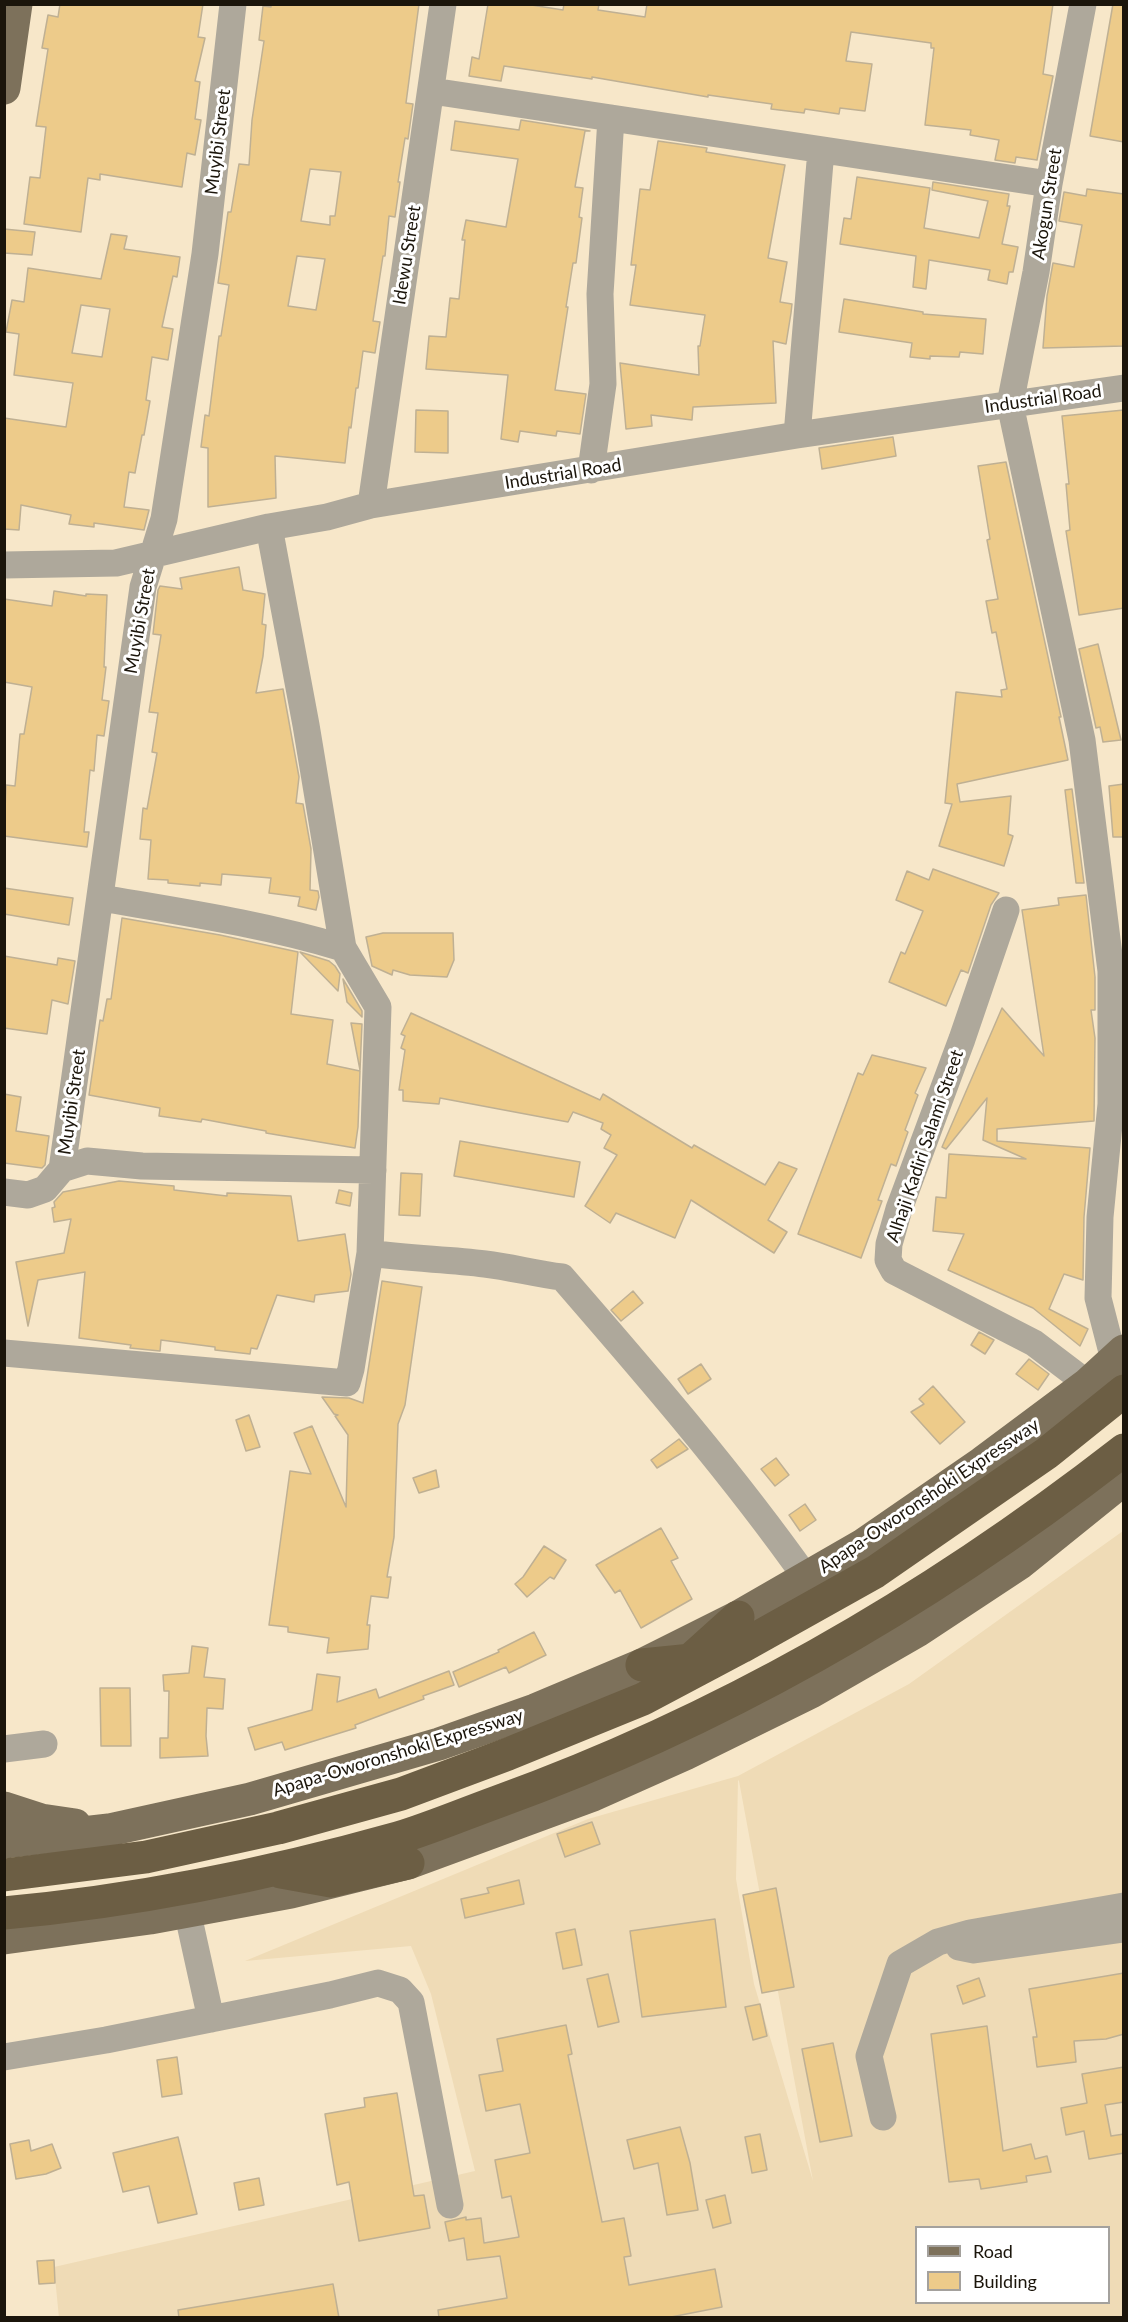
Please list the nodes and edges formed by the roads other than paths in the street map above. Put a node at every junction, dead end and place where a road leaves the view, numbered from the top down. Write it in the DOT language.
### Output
graph roads {
  1 [pos="16,4"];
  2 [pos="233,4"];
  3 [pos="443,4"];
  4 [pos="1083,4"];
  5 [pos="4,88"];
  6 [pos="432,91"];
  7 [pos="611,118"];
  8 [pos="821,150"];
  9 [pos="1049,183"];
  10 [pos="1124,388"];
  11 [pos="1010,404"];
  12 [pos="797,435"];
  13 [pos="591,470"];
  14 [pos="371,505"];
  15 [pos="269,527"];
  16 [pos="153,554"];
  17 [pos="4,565"];
  18 [pos="101,898"];
  19 [pos="1006,910"];
  20 [pos="343,948"];
  21 [pos="62,1169"];
  22 [pos="373,1170"];
  23 [pos="4,1192"];
  24 [pos="370,1253"];
  25 [pos="4,1353"];
  26 [pos="1119,1356"];
  27 [pos="1088,1384"];
  28 [pos="1124,1391"];
  29 [pos="1120,1462"];
  30 [pos="807,1578"];
  31 [pos="739,1632"];
  32 [pos="692,1660"];
  33 [pos="642,1665"];
  34 [pos="643,1699"];
  35 [pos="44,1744"];
  36 [pos="4,1749"];
  37 [pos="4,1808"];
  38 [pos="109,1830"];
  39 [pos="4,1842"];
  40 [pos="404,1850"];
  41 [pos="4,1875"];
  42 [pos="280,1881"];
  43 [pos="185,1899"];
  44 [pos="1124,1906"];
  45 [pos="1124,1929"];
  46 [pos="8,1933"];
  47 [pos="938,1941"];
  48 [pos="211,2019"];
  49 [pos="4,2057"];
  50 [pos="883,2117"];
  51 [pos="450,2205"];
  1 -- 5 [label="main road"];
  2 -- 16 [label="street, Muyibi Street"];
  3 -- 6 [label="street, Idewu Street"];
  4 -- 9 [label="street, Akogun Street"];
  6 -- 7 [label="street"];
  6 -- 14 [label="street, Idewu Street"];
  7 -- 8 [label="street"];
  7 -- 13 [label="street"];
  8 -- 9 [label="street"];
  8 -- 12 [label="street"];
  9 -- 11 [label="street, Akogun Street"];
  10 -- 11 [label="street, Industrial Road"];
  11 -- 12 [label="street, Industrial Road"];
  11 -- 26 [label="street"];
  12 -- 13 [label="street, Industrial Road"];
  13 -- 14 [label="street, Industrial Road"];
  14 -- 15 [label="street, Industrial Road"];
  15 -- 16 [label="street, Industrial Road"];
  15 -- 20 [label="street"];
  16 -- 17 [label="street, Industrial Road"];
  16 -- 18 [label="street, Muyibi Street"];
  18 -- 20 [label="street"];
  18 -- 21 [label="street, Muyibi Street"];
  19 -- 27 [label="street, Alhaji Kadiri Salami Street"];
  20 -- 22 [label="street"];
  21 -- 22 [label="street"];
  21 -- 23 [label="street"];
  22 -- 24 [label="street"];
  24 -- 25 [label="street"];
  24 -- 30 [label="street"];
  26 -- 27 [label="main road, Apapa-Oworonshoki Expressway"];
  27 -- 30 [label="main road, Apapa-Oworonshoki Expressway"];
  28 -- 31 [label="highway, Apapa-Oworonshoki Expressway"];
  29 -- 40 [label="highway"];
  30 -- 31 [label="main road, Apapa-Oworonshoki Expressway"];
  31 -- 32 [label="highway"];
  31 -- 33 [label="main road, Apapa-Oworonshoki Expressway"];
  31 -- 34 [label="highway, Apapa-Oworonshoki Expressway"];
  32 -- 33 [label="highway"];
  32 -- 34 [label="highway"];
  33 -- 38 [label="main road, Apapa-Oworonshoki Expressway"];
  34 -- 41 [label="highway, Apapa-Oworonshoki Expressway"];
  35 -- 36 [label="street"];
  37 -- 38 [label="main road"];
  38 -- 39 [label="main road, Apapa-Oworonshoki Expressway"];
  40 -- 42 [label="highway"];
  40 -- 42 [label="highway"];
  42 -- 43 [label="highway"];
  43 -- 46 [label="highway"];
  43 -- 48 [label="street"];
  44 -- 47 [label="street"];
  45 -- 47 [label="street"];
  47 -- 50 [label="street"];
  48 -- 49 [label="street"];
  48 -- 51 [label="street"];
}
